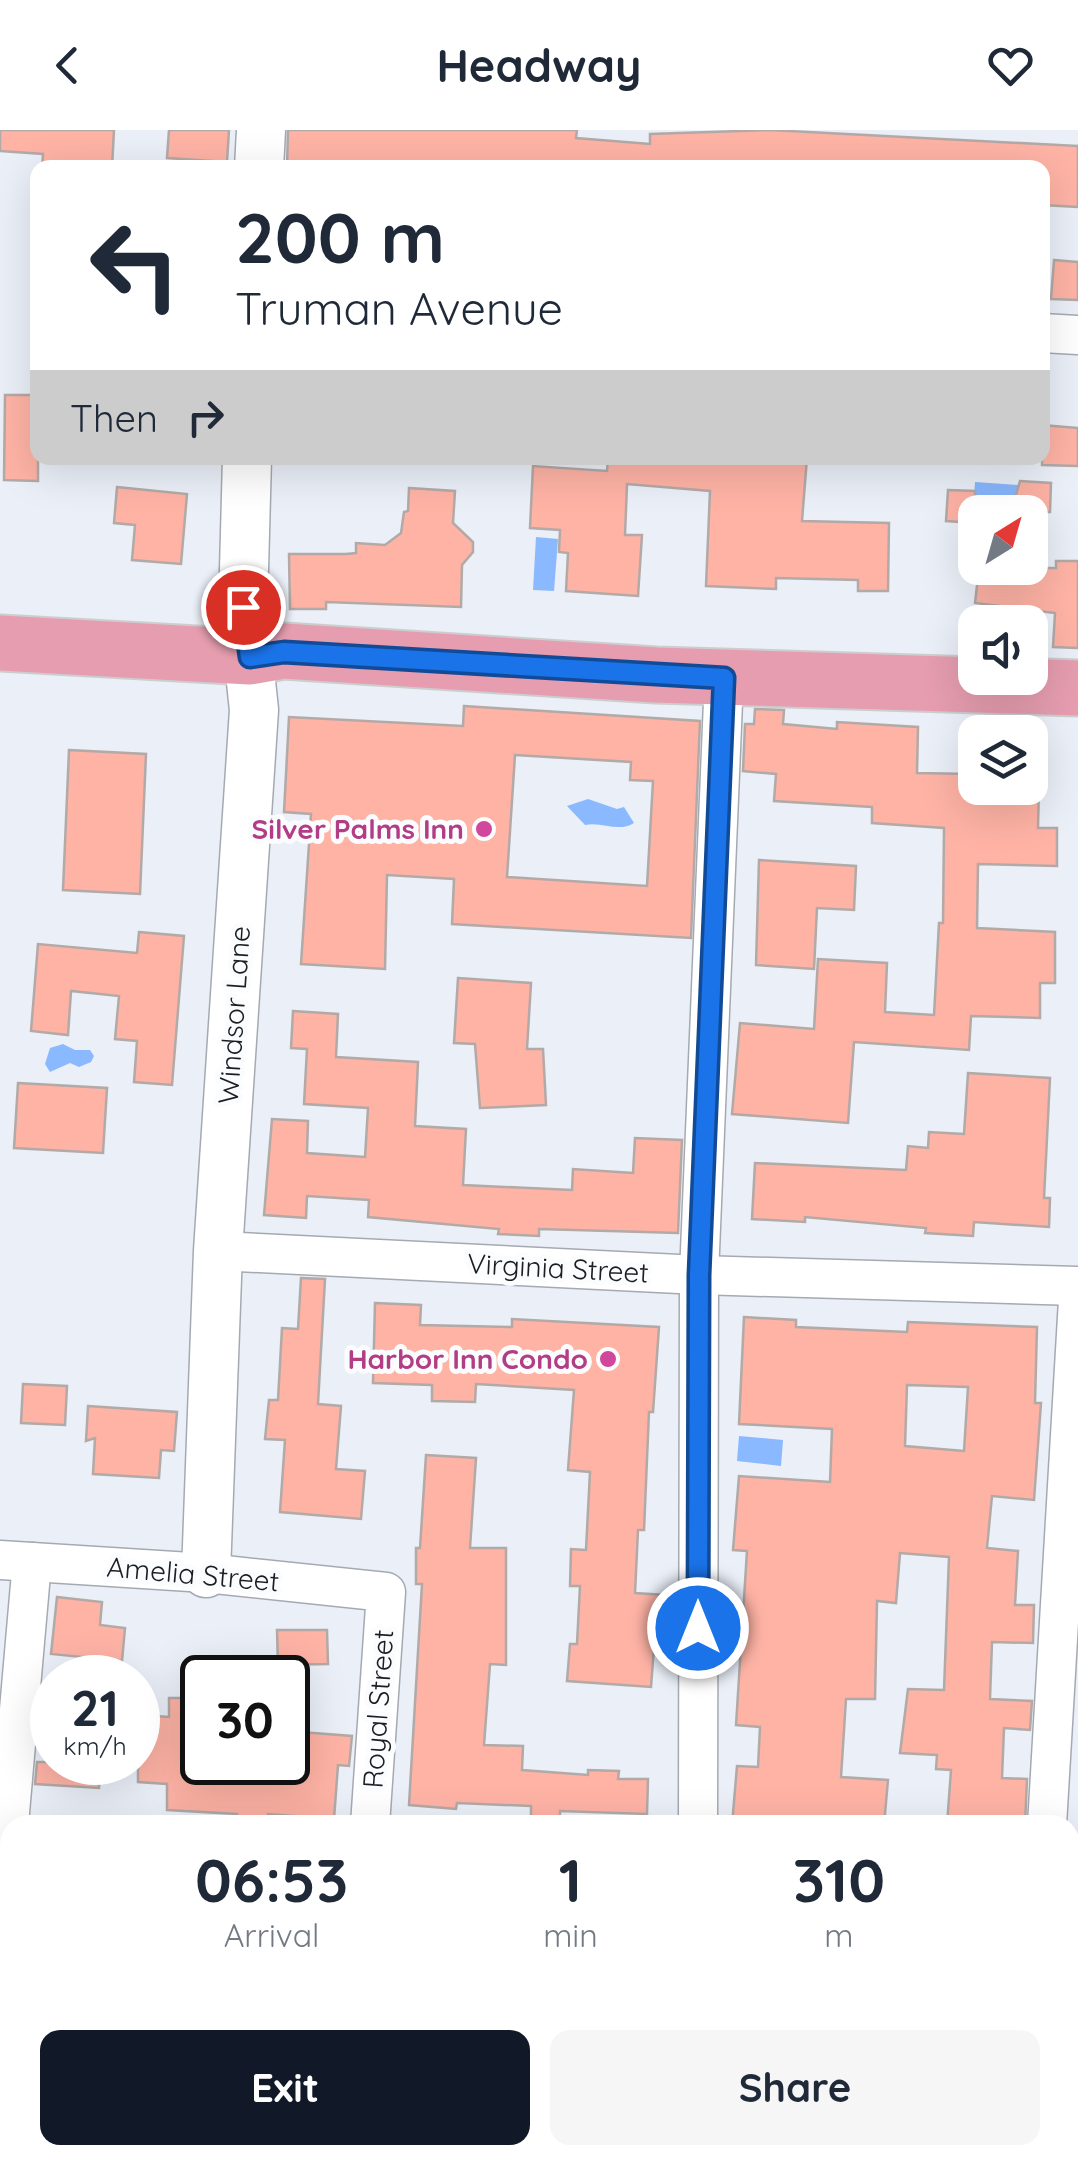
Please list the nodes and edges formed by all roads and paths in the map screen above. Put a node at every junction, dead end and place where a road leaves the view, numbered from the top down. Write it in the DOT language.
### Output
graph roads {
  1 [pos="261,130"];
  2 [pos="259,160"];
  3 [pos="1050,333"];
  4 [pos="1078,335"];
  5 [pos="247,465"];
  6 [pos="0,643"];
  7 [pos="250,657"];
  8 [pos="724,678"];
  9 [pos="1078,688"];
  10 [pos="218,1251"];
  11 [pos="699,1275"];
  12 [pos="1078,1286"];
  13 [pos="1078,1300"];
  14 [pos="16,1561"];
  15 [pos="206,1572"];
  16 [pos="386,1592"];
  17 [pos="6,1815"];
  18 [pos="371,1815"];
  19 [pos="698,1815"];
  20 [pos="1048,1815"];
  1 -- 2 [label="street"];
  3 -- 4 [label="street"];
  5 -- 7 [label="street, Windsor Lane"];
  6 -- 7 [label="main road"];
  7 -- 8 [label="main road"];
  7 -- 10 [label="street, Windsor Lane"];
  8 -- 9 [label="main road"];
  8 -- 11 [label="street"];
  10 -- 11 [label="street, Virginia Street"];
  10 -- 15 [label="street, Windsor Lane"];
  11 -- 12 [label="street, Virginia Street"];
  11 -- 19 [label="street"];
  13 -- 20 [label="street"];
  14 -- 15 [label="street, Amelia Street"];
  14 -- 17 [label="street"];
  15 -- 16 [label="street, Amelia Street"];
  16 -- 18 [label="street, Royal Street"];
}
